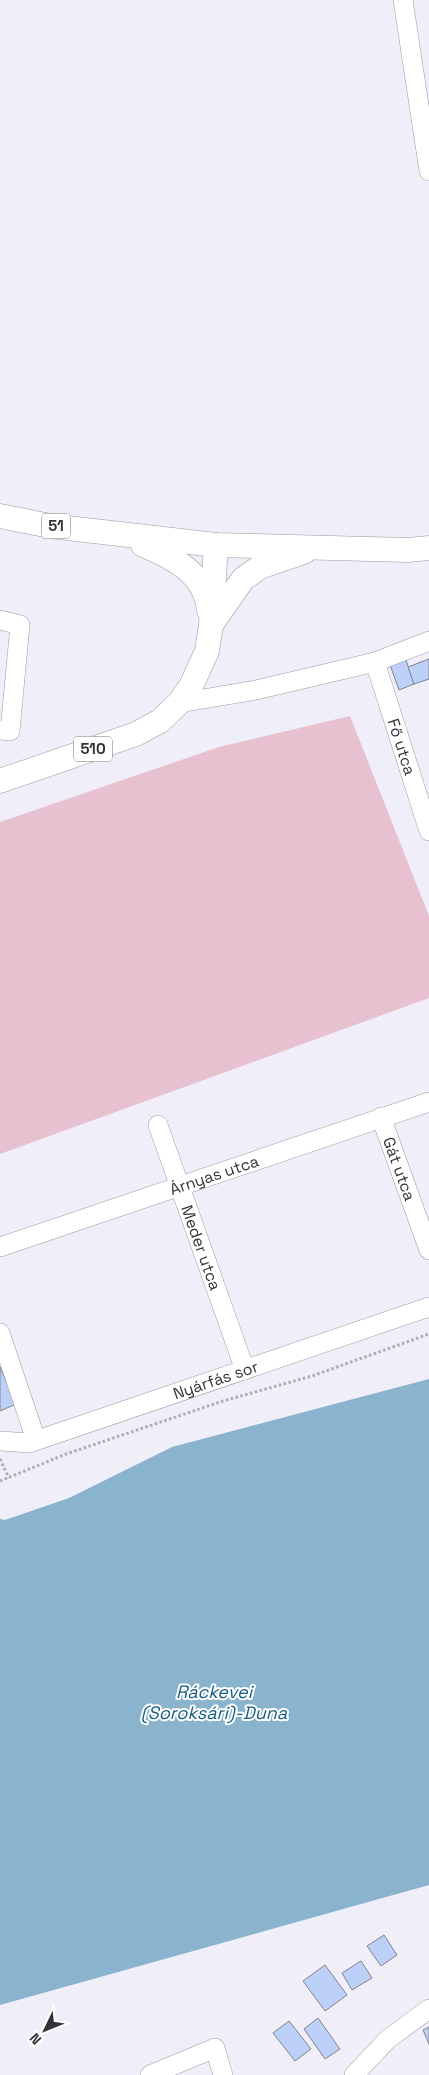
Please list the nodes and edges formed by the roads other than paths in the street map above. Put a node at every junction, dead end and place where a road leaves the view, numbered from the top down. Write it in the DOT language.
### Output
graph roads {
  1 [pos="403,0"];
  2 [pos="429,171"];
  3 [pos="0,516"];
  4 [pos="113,533"];
  5 [pos="216,545"];
  6 [pos="316,547"];
  7 [pos="429,548"];
  8 [pos="0,620"];
  9 [pos="212,625"];
  10 [pos="429,641"];
  11 [pos="375,662"];
  12 [pos="179,703"];
  13 [pos="0,730"];
  14 [pos="0,781"];
  15 [pos="429,831"];
  16 [pos="429,1102"];
  17 [pos="381,1117"];
  18 [pos="158,1125"];
  19 [pos="180,1186"];
  20 [pos="0,1247"];
  21 [pos="429,1250"];
  22 [pos="429,1307"];
  23 [pos="0,1334"];
  24 [pos="245,1370"];
  25 [pos="36,1440"];
  26 [pos="0,1441"];
  27 [pos="429,2009"];
  28 [pos="150,2075"];
  29 [pos="223,2075"];
  30 [pos="354,2075"];
  1 -- 2 [label="street"];
  3 -- 4 [label="main road, 51"];
  4 -- 5 [label="main road, 51"];
  4 -- 9 [label="main road"];
  5 -- 6 [label="main road, 51"];
  5 -- 9 [label="main road, 510"];
  6 -- 7 [label="main road, 51"];
  6 -- 9 [label="main road"];
  8 -- 13 [label="street"];
  9 -- 12 [label="main road, 510"];
  10 -- 11 [label="street"];
  11 -- 12 [label="street"];
  11 -- 15 [label="street, Fő utca"];
  12 -- 14 [label="main road, 510"];
  16 -- 17 [label="street, Árnyas utca"];
  17 -- 19 [label="street, Árnyas utca"];
  17 -- 21 [label="street, Gát utca"];
  18 -- 19 [label="street, Meder utca"];
  19 -- 20 [label="street, Árnyas utca"];
  19 -- 24 [label="street, Meder utca"];
  22 -- 24 [label="street, Nyárfás sor"];
  23 -- 25 [label="street"];
  24 -- 25 [label="street, Nyárfás sor"];
  25 -- 26 [label="street, Nyárfás sor"];
  27 -- 30 [label="street"];
  28 -- 29 [label="street"];
}
